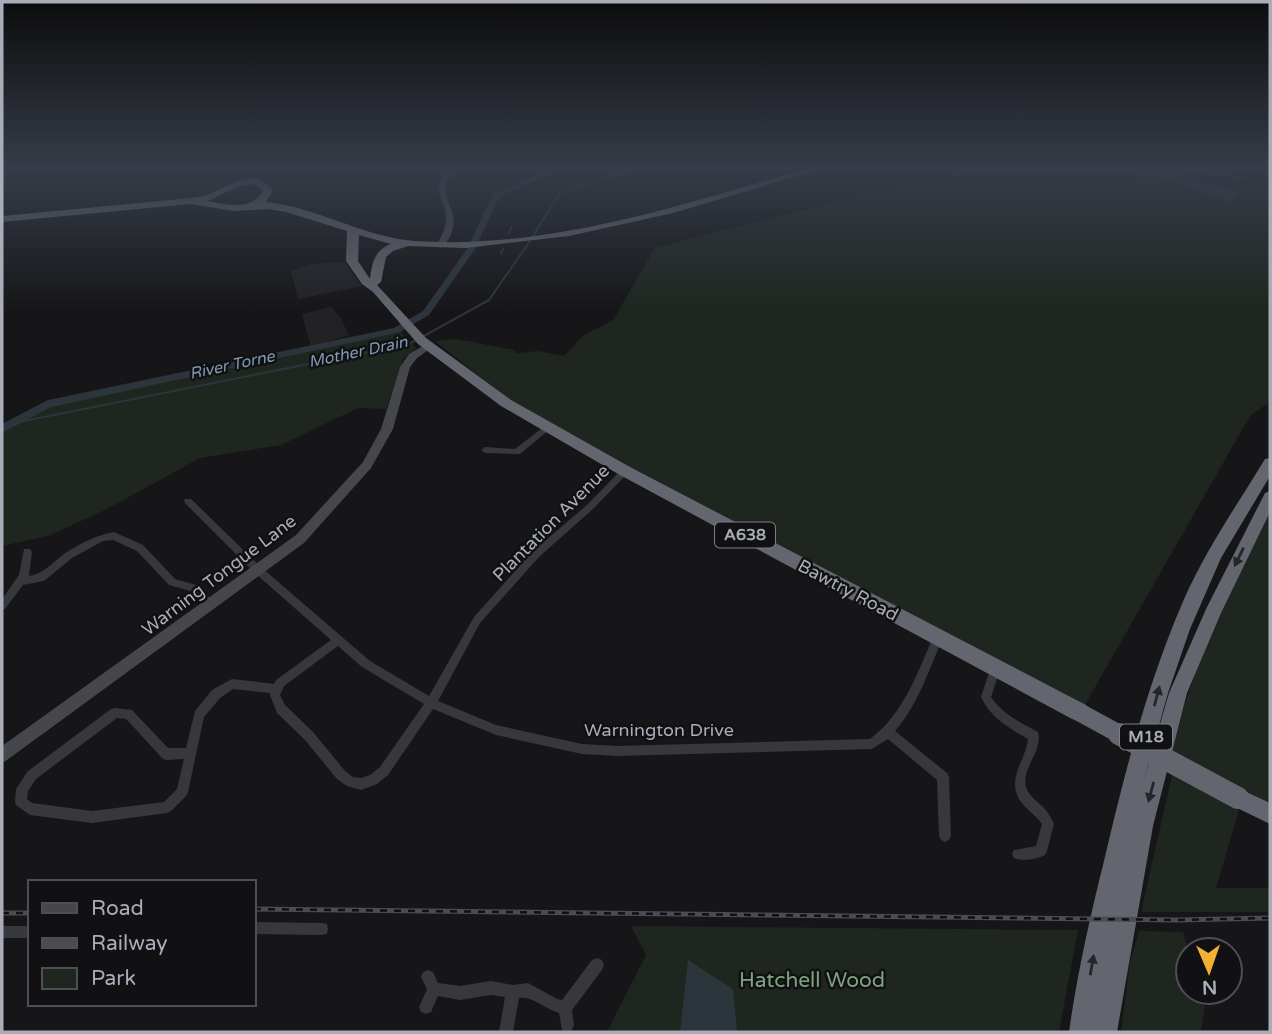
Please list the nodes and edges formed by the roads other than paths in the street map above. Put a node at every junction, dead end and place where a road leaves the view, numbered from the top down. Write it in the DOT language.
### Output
graph roads {
  1 [pos="31,216"];
  2 [pos="302,216"];
  3 [pos="324,216"];
  4 [pos="452,216"];
  5 [pos="644,216"];
  6 [pos="2,219"];
  7 [pos="369,232"];
  8 [pos="353,236"];
  9 [pos="443,242"];
  10 [pos="410,244"];
  11 [pos="376,286"];
  12 [pos="416,335"];
  13 [pos="546,428"];
  14 [pos="485,450"];
  15 [pos="1270,463"];
  16 [pos="625,471"];
  17 [pos="1270,497"];
  18 [pos="188,501"];
  19 [pos="27,552"];
  20 [pos="259,571"];
  21 [pos="21,581"];
  22 [pos="211,605"];
  23 [pos="2,606"];
  24 [pos="938,638"];
  25 [pos="337,641"];
  26 [pos="996,667"];
  27 [pos="275,690"];
  28 [pos="432,703"];
  29 [pos="889,733"];
  30 [pos="190,753"];
  31 [pos="2,755"];
  32 [pos="1270,814"];
  33 [pos="945,836"];
  34 [pos="1018,854"];
  35 [pos="256,928"];
  36 [pos="322,929"];
  37 [pos="2,932"];
  38 [pos="28,932"];
  39 [pos="597,965"];
  40 [pos="513,992"];
  41 [pos="426,1007"];
  42 [pos="565,1008"];
  43 [pos="567,1025"];
  44 [pos="506,1032"];
  45 [pos="1081,1032"];
  46 [pos="1105,1032"];
  1 -- 6 [label="highway"];
  2 -- 8 [label="highway"];
  3 -- 7 [label="highway"];
  4 -- 9 [label="street"];
  5 -- 9 [label="highway"];
  7 -- 8 [label="highway"];
  7 -- 9 [label="highway"];
  7 -- 10 [label="highway"];
  7 -- 11 [label="highway, Bawtry Road / A638"];
  8 -- 11 [label="highway, Bawtry Road / A638"];
  9 -- 10 [label="highway"];
  10 -- 11 [label="highway"];
  11 -- 12 [label="highway, Bawtry Road / A638"];
  12 -- 13 [label="highway, Bawtry Road / A638"];
  12 -- 20 [label="street, Warning Tongue Lane"];
  13 -- 14 [label="street"];
  13 -- 16 [label="highway, Bawtry Road / A638"];
  45 -- 15 [label="highway, M18, one-way"];
  16 -- 24 [label="highway, Bawtry Road / A638"];
  16 -- 28 [label="street, Plantation Avenue"];
  17 -- 46 [label="highway, M18, one-way"];
  18 -- 20 [label="street, Warnington Drive"];
  19 -- 21 [label="street"];
  20 -- 22 [label="street, Warning Tongue Lane"];
  20 -- 25 [label="street, Warnington Drive"];
  21 -- 22 [label="street"];
  21 -- 23 [label="street"];
  22 -- 31 [label="street, Warning Tongue Lane"];
  24 -- 26 [label="highway, Bawtry Road / A638"];
  24 -- 29 [label="street"];
  25 -- 27 [label="street"];
  25 -- 28 [label="street, Warnington Drive"];
  26 -- 32 [label="highway, Bawtry Road / A638, bridge"];
  26 -- 34 [label="street"];
  27 -- 28 [label="street, Plantation Avenue"];
  27 -- 30 [label="street"];
  28 -- 29 [label="street, Warnington Drive"];
  29 -- 33 [label="street"];
  30 -- 30 [label="street"];
  35 -- 36 [label="street"];
  37 -- 38 [label="street"];
  39 -- 42 [label="street"];
  40 -- 41 [label="street"];
  40 -- 42 [label="street"];
  40 -- 44 [label="street"];
  42 -- 43 [label="street"];
}
